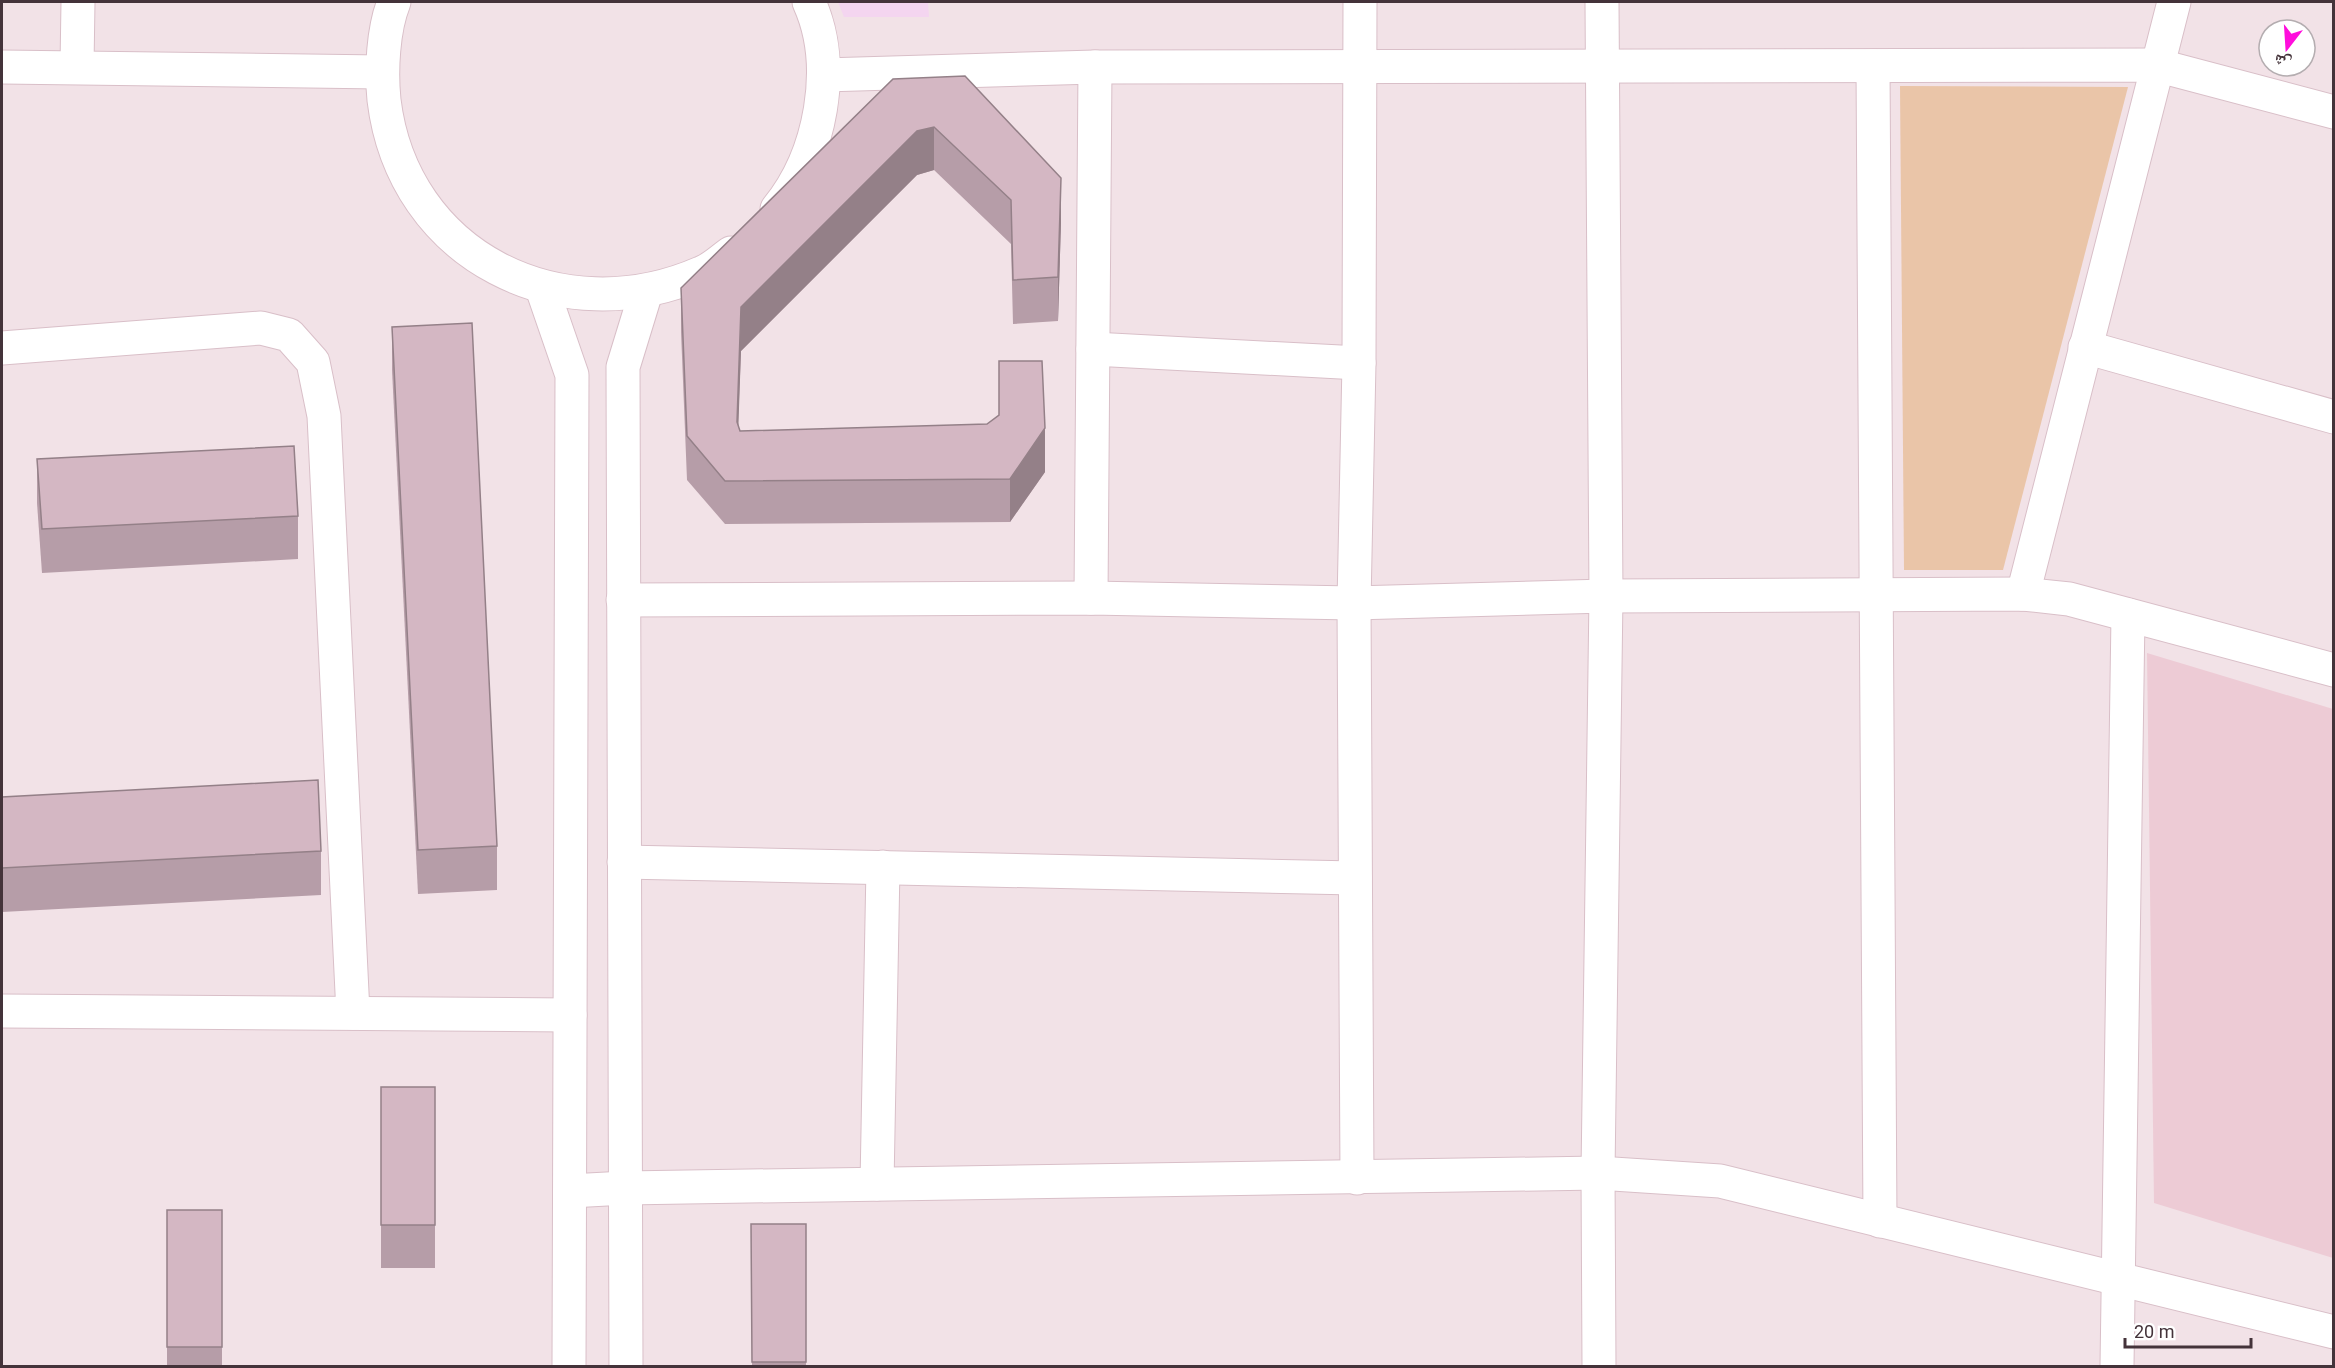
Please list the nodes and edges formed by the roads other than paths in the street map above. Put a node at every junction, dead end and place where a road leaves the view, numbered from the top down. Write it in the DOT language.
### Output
graph roads {
  1 [pos="78,2"];
  2 [pos="394,2"];
  3 [pos="809,2"];
  4 [pos="1360,2"];
  5 [pos="1602,2"];
  6 [pos="2174,2"];
  7 [pos="2156,65"];
  8 [pos="77,66"];
  9 [pos="1873,66"];
  10 [pos="2,67"];
  11 [pos="1095,67"];
  12 [pos="1360,67"];
  13 [pos="1601,67"];
  14 [pos="381,72"];
  15 [pos="824,75"];
  16 [pos="2334,112"];
  17 [pos="542,288"];
  18 [pos="646,292"];
  19 [pos="2085,347"];
  20 [pos="2,348"];
  21 [pos="1093,349"];
  22 [pos="1359,363"];
  23 [pos="2334,417"];
  24 [pos="2023,594"];
  25 [pos="1876,595"];
  26 [pos="1606,596"];
  27 [pos="1091,598"];
  28 [pos="623,600"];
  29 [pos="1354,603"];
  30 [pos="2128,615"];
  31 [pos="2334,670"];
  32 [pos="624,862"];
  33 [pos="884,867"];
  34 [pos="1355,878"];
  35 [pos="2,1011"];
  36 [pos="353,1013"];
  37 [pos="570,1015"];
  38 [pos="1598,1173"];
  39 [pos="1357,1178"];
  40 [pos="877,1184"];
  41 [pos="626,1188"];
  42 [pos="570,1191"];
  43 [pos="1880,1221"];
  44 [pos="2117,1279"];
  45 [pos="2334,1332"];
  46 [pos="569,1366"];
  47 [pos="626,1366"];
  48 [pos="1599,1366"];
  49 [pos="2117,1366"];
  1 -- 8 [label="street"];
  2 -- 14 [label="street"];
  3 -- 15 [label="street"];
  4 -- 12 [label="street"];
  5 -- 13 [label="street"];
  6 -- 7 [label="street"];
  7 -- 9 [label="street"];
  7 -- 16 [label="street"];
  7 -- 19 [label="street"];
  8 -- 10 [label="street"];
  8 -- 14 [label="street"];
  9 -- 13 [label="street"];
  9 -- 25 [label="street"];
  11 -- 12 [label="street"];
  11 -- 15 [label="street"];
  11 -- 21 [label="street"];
  12 -- 13 [label="street"];
  12 -- 22 [label="street"];
  13 -- 26 [label="street"];
  14 -- 17 [label="street"];
  15 -- 18 [label="street"];
  17 -- 18 [label="street"];
  17 -- 37 [label="street"];
  18 -- 28 [label="street"];
  19 -- 23 [label="street"];
  19 -- 24 [label="street"];
  20 -- 36 [label="street"];
  21 -- 22 [label="street"];
  21 -- 27 [label="street"];
  22 -- 29 [label="street"];
  24 -- 25 [label="street"];
  24 -- 30 [label="street"];
  25 -- 26 [label="street"];
  25 -- 43 [label="street"];
  26 -- 29 [label="street"];
  26 -- 38 [label="street"];
  27 -- 28 [label="street"];
  27 -- 29 [label="street"];
  28 -- 32 [label="street"];
  29 -- 34 [label="street"];
  30 -- 31 [label="street"];
  30 -- 44 [label="street"];
  32 -- 33 [label="street"];
  32 -- 41 [label="street"];
  33 -- 34 [label="street"];
  33 -- 40 [label="street"];
  34 -- 39 [label="street"];
  35 -- 36 [label="street"];
  36 -- 37 [label="street"];
  37 -- 42 [label="street"];
  38 -- 39 [label="street"];
  38 -- 43 [label="street"];
  38 -- 48 [label="street"];
  39 -- 40 [label="street"];
  40 -- 41 [label="street"];
  41 -- 42 [label="street"];
  41 -- 47 [label="street"];
  42 -- 46 [label="street"];
  43 -- 44 [label="street"];
  44 -- 45 [label="street"];
  44 -- 49 [label="street"];
}
